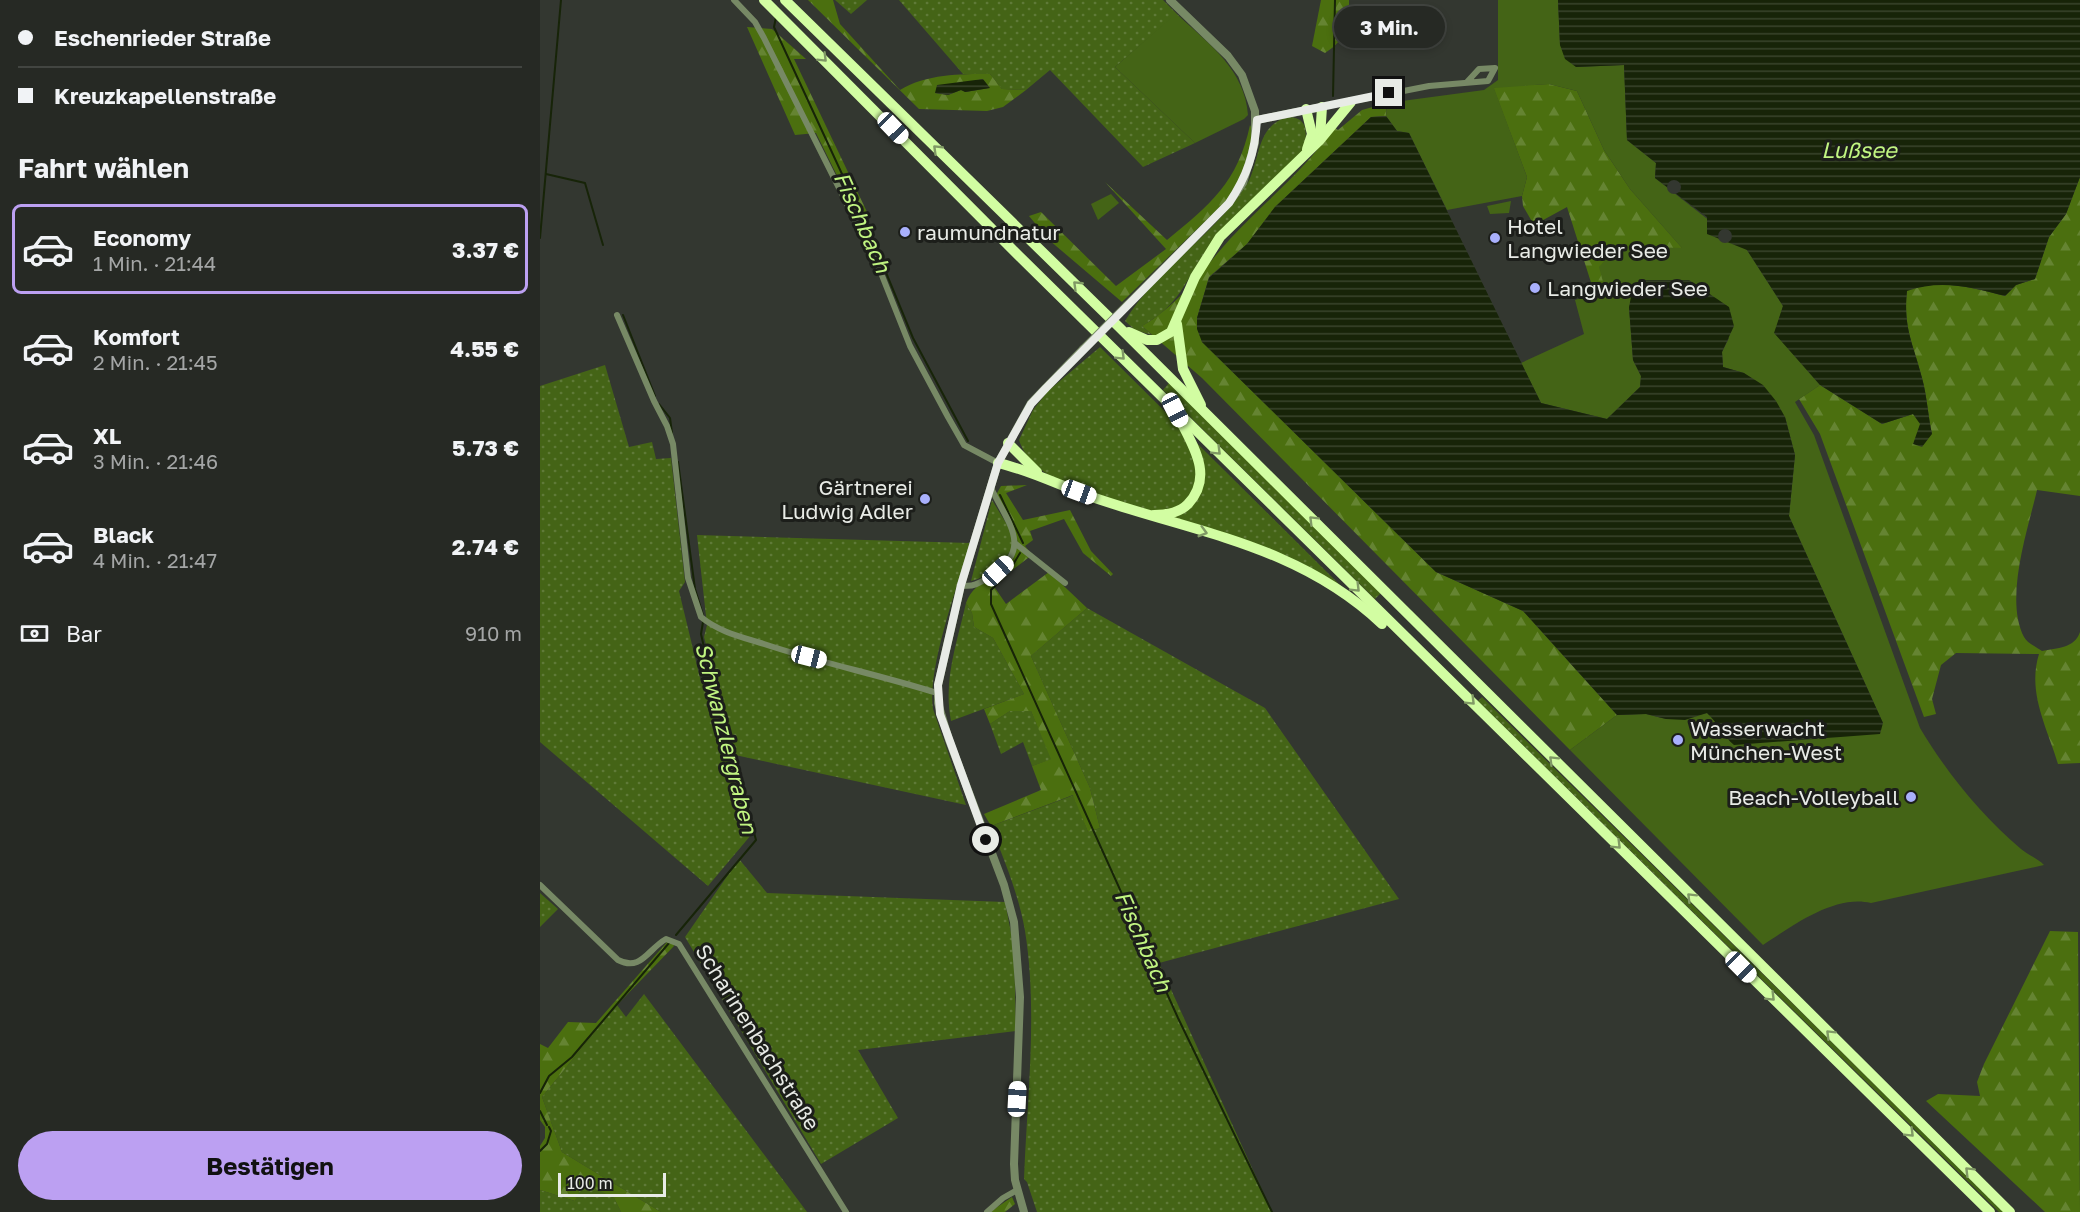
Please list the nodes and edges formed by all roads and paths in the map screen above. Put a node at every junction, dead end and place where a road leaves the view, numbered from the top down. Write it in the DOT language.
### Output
graph roads {
  1 [pos="734,0"];
  2 [pos="764,0"];
  3 [pos="785,0"];
  4 [pos="1170,0"];
  5 [pos="1467,82"];
  6 [pos="1351,102"];
  7 [pos="1322,107"];
  8 [pos="1306,109"];
  9 [pos="1257,120"];
  10 [pos="1319,141"];
  11 [pos="1306,152"];
  12 [pos="617,315"];
  13 [pos="1177,324"];
  14 [pos="1118,326"];
  15 [pos="1175,410"];
  16 [pos="1206,413"];
  17 [pos="1008,443"];
  18 [pos="998,463"];
  19 [pos="1041,477"];
  20 [pos="990,486"];
  21 [pos="1147,514"];
  22 [pos="1016,544"];
  23 [pos="1065,583"];
  24 [pos="961,585"];
  25 [pos="1429,660"];
  26 [pos="937,693"];
  27 [pos="540,885"];
  28 [pos="1017,1190"];
  29 [pos="846,1212"];
  30 [pos="987,1212"];
  31 [pos="1024,1212"];
  32 [pos="1990,1212"];
  33 [pos="2010,1212"];
  1 -- 18 [label="street"];
  2 -- 15 [label="highway, one-way"];
  14 -- 3 [label="highway, one-way"];
  4 -- 9 [label="street"];
  5 -- 6 [label="street"];
  6 -- 7 [label="street"];
  6 -- 10 [label="highway"];
  7 -- 8 [label="street"];
  7 -- 10 [label="highway"];
  8 -- 9 [label="street"];
  8 -- 11 [label="highway"];
  9 -- 17 [label="street, bridge"];
  10 -- 11 [label="highway"];
  11 -- 13 [label="highway"];
  12 -- 26 [label="street"];
  13 -- 14 [label="highway"];
  13 -- 16 [label="highway"];
  14 -- 16 [label="highway"];
  15 -- 21 [label="highway"];
  15 -- 25 [label="highway, one-way"];
  33 -- 16 [label="highway, one-way"];
  17 -- 18 [label="street"];
  17 -- 19 [label="highway"];
  18 -- 19 [label="highway"];
  18 -- 20 [label="street"];
  19 -- 21 [label="highway"];
  20 -- 22 [label="street"];
  20 -- 24 [label="street"];
  21 -- 25 [label="highway, one-way"];
  22 -- 23 [label="street"];
  22 -- 24 [label="street"];
  24 -- 26 [label="street"];
  25 -- 32 [label="highway, one-way"];
  26 -- 28 [label="street"];
  27 -- 29 [label="street, Scharinenbachstraße"];
  28 -- 30 [label="street"];
  28 -- 31 [label="street"];
}
